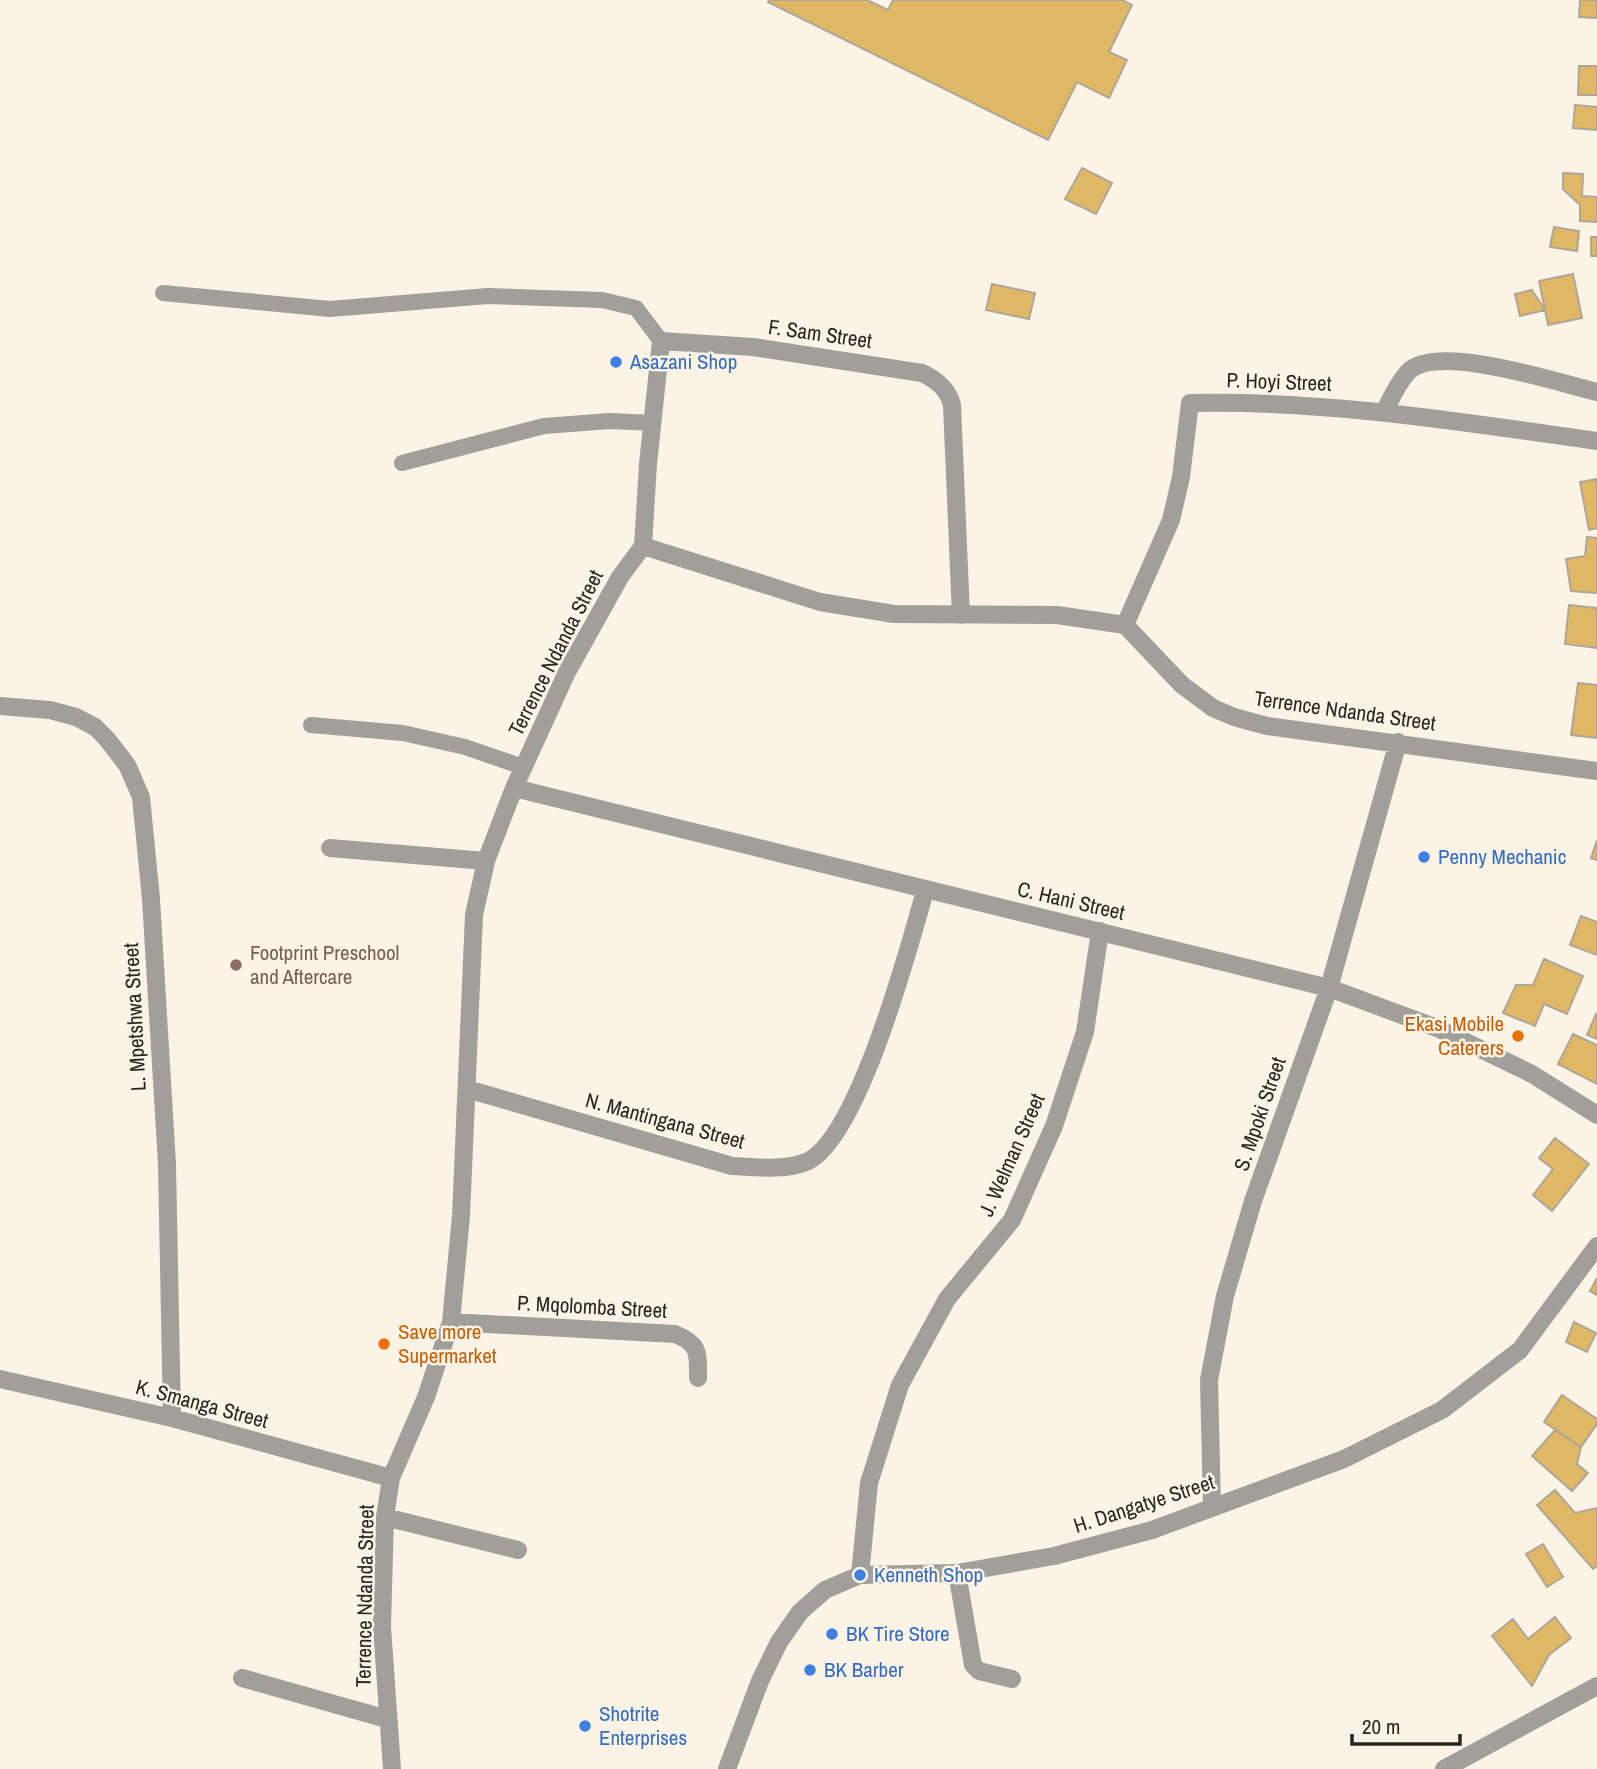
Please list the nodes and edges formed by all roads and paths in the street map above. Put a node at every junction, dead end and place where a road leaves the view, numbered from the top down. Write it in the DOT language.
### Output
graph roads {
  1 [pos="163,292"];
  2 [pos="661,341"];
  3 [pos="1597,392"];
  4 [pos="1384,412"];
  5 [pos="653,423"];
  6 [pos="1597,441"];
  7 [pos="402,463"];
  8 [pos="643,546"];
  9 [pos="961,615"];
  10 [pos="1125,625"];
  11 [pos="0,706"];
  12 [pos="311,725"];
  13 [pos="1398,742"];
  14 [pos="523,767"];
  15 [pos="1597,771"];
  16 [pos="514,788"];
  17 [pos="330,848"];
  18 [pos="486,861"];
  19 [pos="925,891"];
  20 [pos="1100,931"];
  21 [pos="1329,988"];
  22 [pos="467,1089"];
  23 [pos="1597,1115"];
  24 [pos="1597,1246"];
  25 [pos="451,1322"];
  26 [pos="698,1378"];
  27 [pos="0,1379"];
  28 [pos="172,1418"];
  29 [pos="391,1478"];
  30 [pos="1212,1507"];
  31 [pos="385,1517"];
  32 [pos="518,1550"];
  33 [pos="957,1573"];
  34 [pos="860,1575"];
  35 [pos="242,1678"];
  36 [pos="1012,1679"];
  37 [pos="1597,1686"];
  38 [pos="387,1719"];
  39 [pos="392,1769"];
  40 [pos="727,1769"];
  41 [pos="1444,1769"];
  1 -- 2 [label="lane"];
  2 -- 5 [label="street"];
  2 -- 9 [label="street, F. Sam Street"];
  3 -- 4 [label="street"];
  4 -- 6 [label="street, P. Hoyi Street"];
  4 -- 10 [label="street, P. Hoyi Street"];
  5 -- 7 [label="lane"];
  5 -- 8 [label="street"];
  8 -- 9 [label="street"];
  8 -- 14 [label="street, Terrence Ndanda Street"];
  9 -- 10 [label="street"];
  10 -- 13 [label="street, Terrence Ndanda Street"];
  11 -- 28 [label="street, L. Mpetshwa Street"];
  12 -- 14 [label="lane"];
  13 -- 15 [label="street, Terrence Ndanda Street"];
  13 -- 21 [label="street, S. Mpoki Street"];
  14 -- 16 [label="street, Terrence Ndanda Street"];
  16 -- 18 [label="street, Terrence Ndanda Street"];
  16 -- 19 [label="street, C. Hani Street"];
  17 -- 18 [label="street"];
  18 -- 22 [label="street, Terrence Ndanda Street"];
  19 -- 20 [label="street, C. Hani Street"];
  19 -- 22 [label="street, N. Mantingana Street"];
  20 -- 21 [label="street, C. Hani Street"];
  20 -- 34 [label="street, J. Welman Street"];
  21 -- 23 [label="street, C. Hani Street"];
  21 -- 30 [label="street, S. Mpoki Street"];
  22 -- 25 [label="street, Terrence Ndanda Street"];
  24 -- 30 [label="street, H. Dangatye Street"];
  25 -- 26 [label="street, P. Mqolomba Street"];
  25 -- 29 [label="street, Terrence Ndanda Street"];
  27 -- 28 [label="street, K. Smanga Street"];
  28 -- 29 [label="street, K. Smanga Street"];
  29 -- 31 [label="street, Terrence Ndanda Street"];
  30 -- 33 [label="street, H. Dangatye Street"];
  31 -- 32 [label="street"];
  31 -- 38 [label="street, Terrence Ndanda Street"];
  33 -- 34 [label="street, H. Dangatye Street"];
  33 -- 36 [label="street"];
  34 -- 40 [label="street, H. Dangatye Street"];
  35 -- 38 [label="street"];
  37 -- 41 [label="street"];
  38 -- 39 [label="street, Terrence Ndanda Street"];
}
